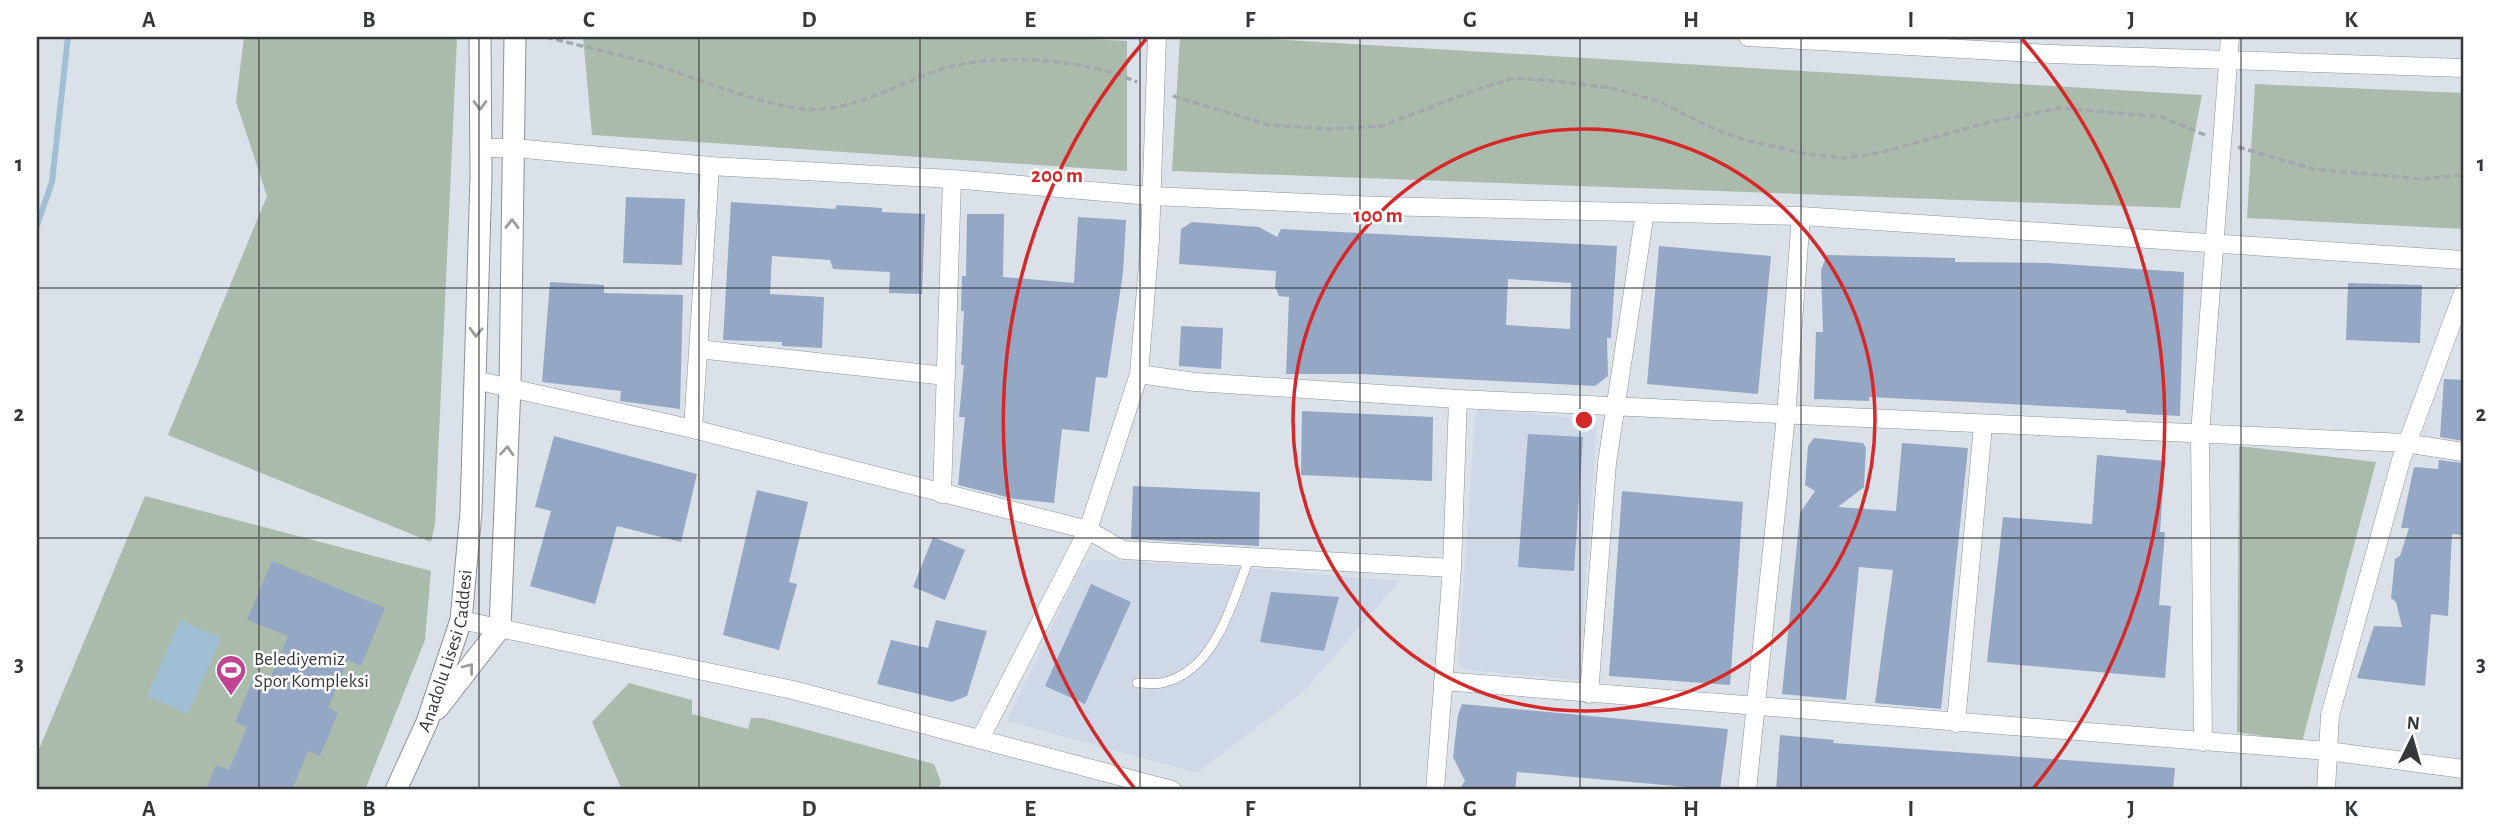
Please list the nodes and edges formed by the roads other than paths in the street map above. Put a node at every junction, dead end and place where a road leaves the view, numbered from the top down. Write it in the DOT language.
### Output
graph roads {
  1 [pos="480,37"];
  2 [pos="515,37"];
  3 [pos="1157,37"];
  4 [pos="1748,37"];
  5 [pos="2230,37"];
  6 [pos="1818,39"];
  7 [pos="2052,45"];
  8 [pos="2228,60"];
  9 [pos="2463,68"];
  10 [pos="481,148"];
  11 [pos="514,148"];
  12 [pos="710,166"];
  13 [pos="952,179"];
  14 [pos="1151,196"];
  15 [pos="1645,212"];
  16 [pos="1801,216"];
  17 [pos="2215,244"];
  18 [pos="2463,260"];
  19 [pos="2463,293"];
  20 [pos="698,349"];
  21 [pos="1139,374"];
  22 [pos="946,376"];
  23 [pos="475,380"];
  24 [pos="510,386"];
  25 [pos="1458,399"];
  26 [pos="1614,405"];
  27 [pos="1786,416"];
  28 [pos="1983,425"];
  29 [pos="692,429"];
  30 [pos="2200,434"];
  31 [pos="2405,443"];
  32 [pos="2463,452"];
  33 [pos="942,494"];
  34 [pos="1088,530"];
  35 [pos="1250,557"];
  36 [pos="1452,568"];
  37 [pos="461,620"];
  38 [pos="500,628"];
  39 [pos="1443,681"];
  40 [pos="1138,683"];
  41 [pos="1589,694"];
  42 [pos="1756,706"];
  43 [pos="427,722"];
  44 [pos="1956,723"];
  45 [pos="980,739"];
  46 [pos="2203,742"];
  47 [pos="2328,751"];
  48 [pos="2463,769"];
  49 [pos="396,790"];
  50 [pos="1172,790"];
  51 [pos="1435,790"];
  52 [pos="1746,790"];
  53 [pos="2326,790"];
  1 -- 10 [label="street, Anadolu Lisesi Caddesi, one-way"];
  2 -- 11 [label="street, Anadolu Lisesi Caddesi"];
  3 -- 14 [label="street"];
  4 -- 6 [label="street"];
  5 -- 8 [label="street"];
  6 -- 7 [label="street"];
  7 -- 8 [label="street"];
  8 -- 9 [label="street"];
  8 -- 17 [label="street"];
  10 -- 11 [label="street"];
  10 -- 23 [label="street, Anadolu Lisesi Caddesi, one-way"];
  11 -- 12 [label="street"];
  24 -- 11 [label="street, Anadolu Lisesi Caddesi, one-way"];
  12 -- 13 [label="street"];
  12 -- 20 [label="street"];
  13 -- 14 [label="street"];
  13 -- 22 [label="street"];
  14 -- 15 [label="street"];
  14 -- 21 [label="street"];
  15 -- 16 [label="street"];
  15 -- 26 [label="street"];
  16 -- 17 [label="street"];
  16 -- 27 [label="street"];
  17 -- 18 [label="street"];
  17 -- 30 [label="street"];
  19 -- 31 [label="street"];
  20 -- 22 [label="street"];
  20 -- 29 [label="street"];
  21 -- 25 [label="street"];
  21 -- 34 [label="street"];
  22 -- 33 [label="street"];
  23 -- 24 [label="street"];
  23 -- 37 [label="street, Anadolu Lisesi Caddesi"];
  24 -- 29 [label="street"];
  38 -- 24 [label="street, Anadolu Lisesi Caddesi, one-way"];
  25 -- 26 [label="street"];
  25 -- 36 [label="street"];
  26 -- 27 [label="street"];
  26 -- 41 [label="street"];
  27 -- 28 [label="street"];
  27 -- 42 [label="street"];
  28 -- 30 [label="street"];
  28 -- 44 [label="street"];
  29 -- 33 [label="street"];
  30 -- 31 [label="street"];
  30 -- 46 [label="street"];
  31 -- 32 [label="street"];
  31 -- 47 [label="street"];
  33 -- 34 [label="street"];
  34 -- 35 [label="street"];
  34 -- 45 [label="street"];
  35 -- 36 [label="street"];
  35 -- 40 [label="lane"];
  36 -- 39 [label="street"];
  37 -- 38 [label="street"];
  37 -- 43 [label="street, Anadolu Lisesi Caddesi"];
  43 -- 38 [label="street, Anadolu Lisesi Caddesi, one-way"];
  38 -- 45 [label="street"];
  39 -- 41 [label="street"];
  39 -- 51 [label="street"];
  41 -- 42 [label="street"];
  42 -- 44 [label="street"];
  42 -- 52 [label="street"];
  43 -- 49 [label="street"];
  44 -- 46 [label="street"];
  45 -- 50 [label="street"];
  46 -- 47 [label="street"];
  47 -- 48 [label="street"];
  47 -- 53 [label="street"];
}
